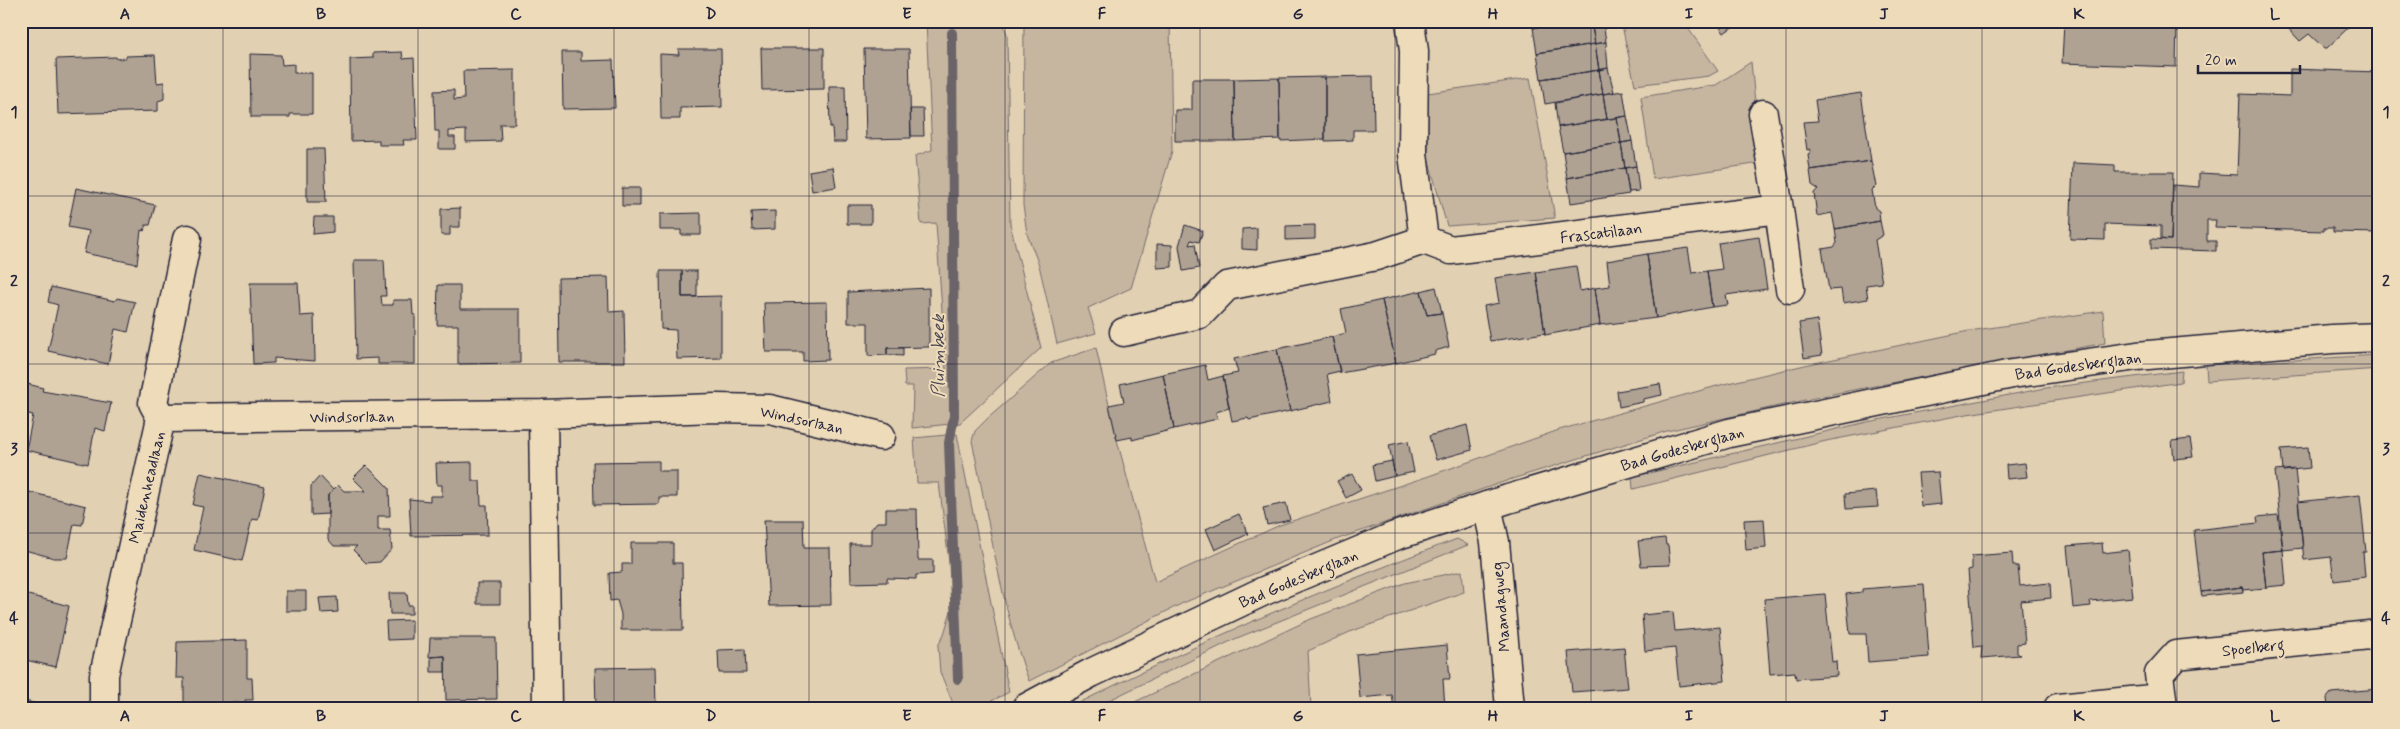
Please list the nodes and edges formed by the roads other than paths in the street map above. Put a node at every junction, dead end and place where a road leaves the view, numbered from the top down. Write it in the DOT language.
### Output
graph roads {
  1 [pos="1410,21"];
  2 [pos="1763,114"];
  3 [pos="1779,209"];
  4 [pos="187,239"];
  5 [pos="1424,240"];
  6 [pos="1790,289"];
  7 [pos="1124,332"];
  8 [pos="2379,337"];
  9 [pos="543,414"];
  10 [pos="162,418"];
  11 [pos="881,436"];
  12 [pos="1487,506"];
  13 [pos="2379,634"];
  14 [pos="2162,703"];
  15 [pos="104,708"];
  16 [pos="547,708"];
  17 [pos="1026,708"];
  18 [pos="1510,708"];
  19 [pos="2058,708"];
  1 -- 5 [label="street"];
  2 -- 3 [label="street"];
  3 -- 5 [label="street, Frascatilaan"];
  3 -- 6 [label="street"];
  4 -- 10 [label="street, Maidenheadlaan"];
  5 -- 7 [label="street"];
  8 -- 12 [label="street, Bad Godesberglaan"];
  9 -- 10 [label="street, Windsorlaan"];
  9 -- 11 [label="street, Windsorlaan"];
  9 -- 16 [label="street"];
  10 -- 15 [label="street, Maidenheadlaan"];
  12 -- 17 [label="street, Bad Godesberglaan"];
  12 -- 18 [label="street, Maandagweg"];
  13 -- 14 [label="street, Spoelberg"];
  14 -- 19 [label="street, Spoelberg"];
}
